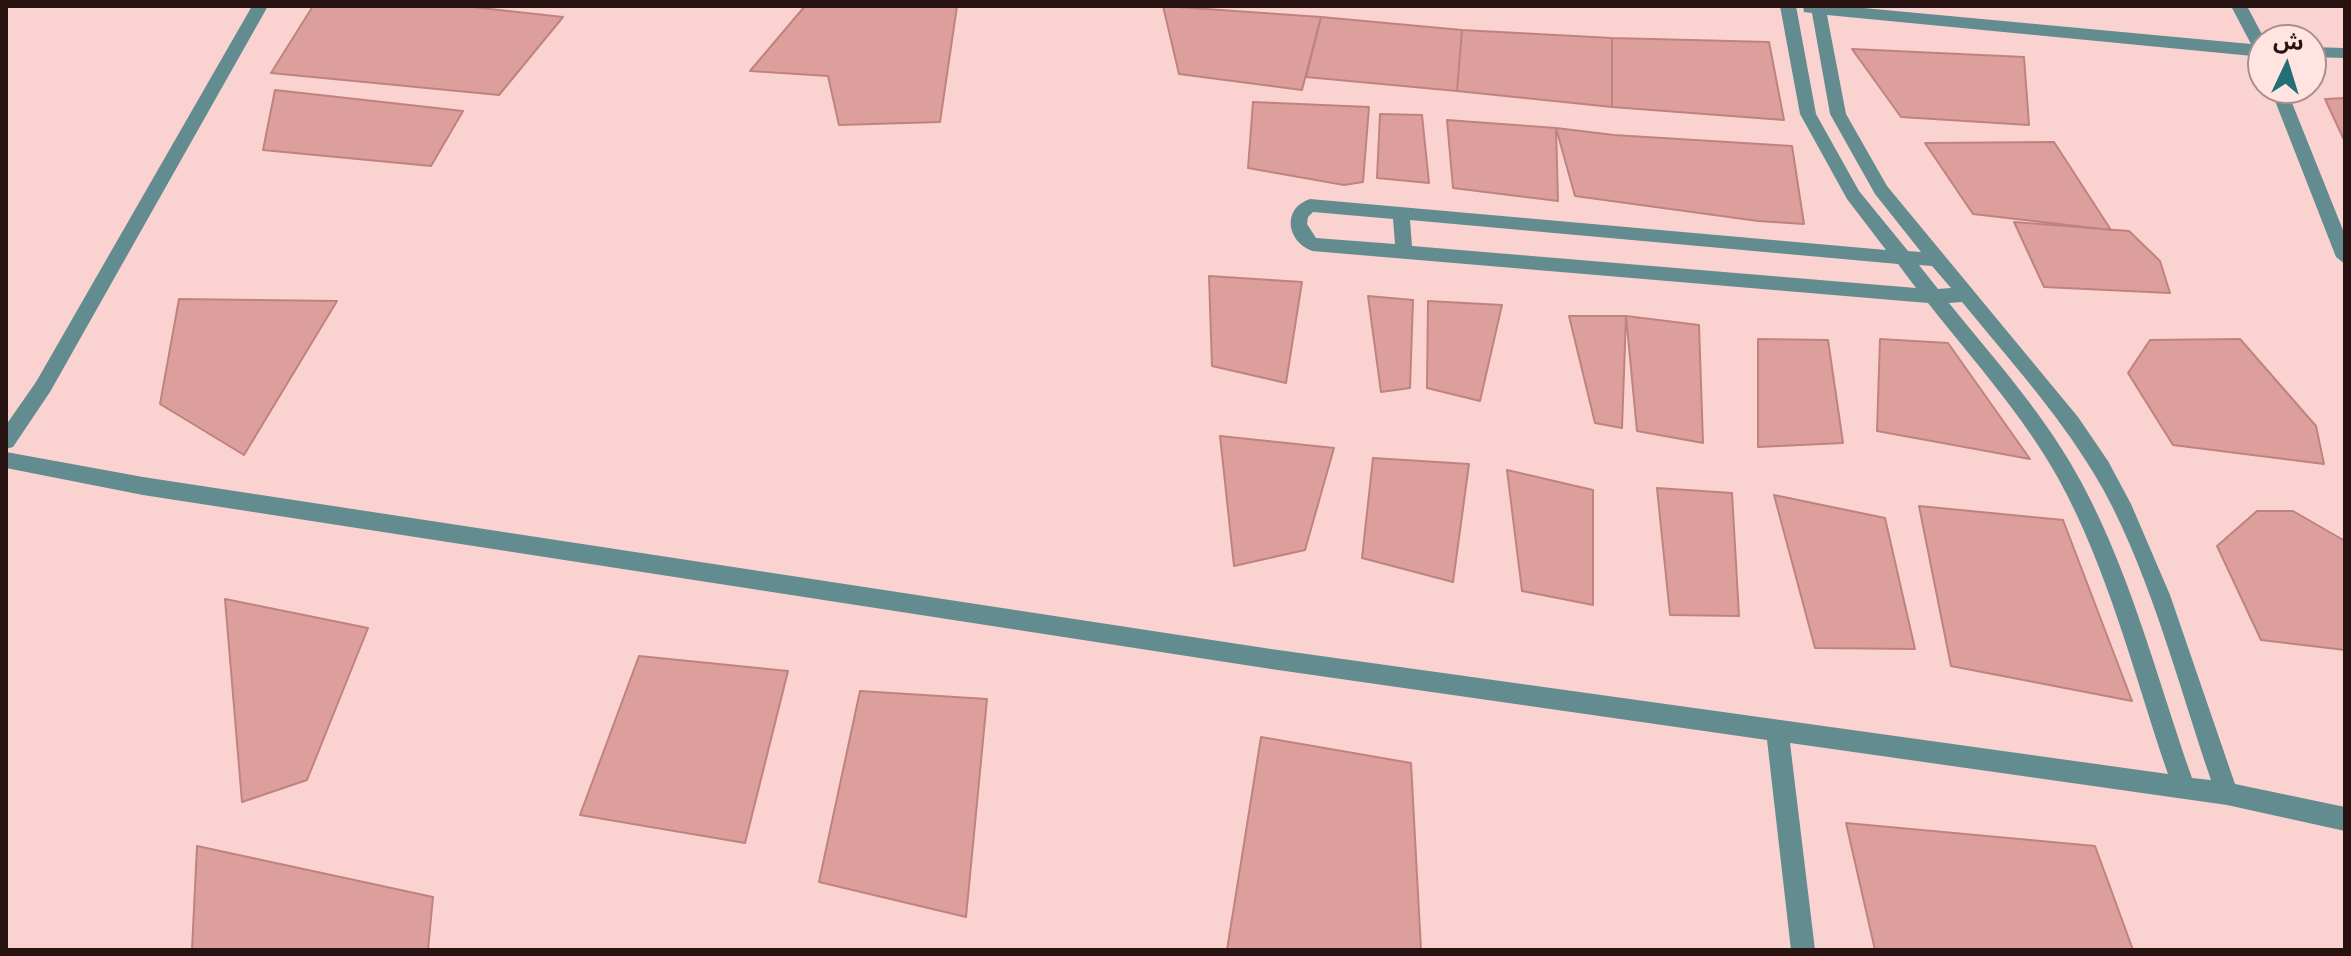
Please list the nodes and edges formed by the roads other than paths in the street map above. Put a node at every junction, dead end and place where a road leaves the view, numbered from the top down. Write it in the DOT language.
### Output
graph roads {
  1 [pos="260,6"];
  2 [pos="1779,6"];
  3 [pos="1788,6"];
  4 [pos="2239,6"];
  5 [pos="1818,7"];
  6 [pos="2249,24"];
  7 [pos="2247,49"];
  8 [pos="2284,104"];
  9 [pos="1401,212"];
  10 [pos="1404,252"];
  11 [pos="2345,257"];
  12 [pos="1904,258"];
  13 [pos="1937,259"];
  14 [pos="1966,295"];
  15 [pos="1933,296"];
  16 [pos="6,441"];
  17 [pos="6,460"];
  18 [pos="1777,729"];
  19 [pos="2184,787"];
  20 [pos="2227,794"];
  21 [pos="2345,819"];
  22 [pos="1803,950"];
  1 -- 16 [label="street"];
  2 -- 3 [label="street"];
  3 -- 5 [label="street"];
  3 -- 12 [label="street"];
  4 -- 6 [label="street"];
  5 -- 7 [label="street"];
  5 -- 13 [label="street"];
  8 -- 11 [label="street"];
  9 -- 10 [label="street"];
  9 -- 10 [label="street"];
  9 -- 12 [label="street"];
  10 -- 15 [label="street"];
  12 -- 13 [label="street"];
  12 -- 15 [label="street"];
  13 -- 14 [label="street"];
  14 -- 15 [label="street"];
  14 -- 20 [label="street"];
  15 -- 19 [label="street"];
  17 -- 18 [label="street"];
  18 -- 19 [label="street"];
  18 -- 22 [label="street"];
  19 -- 20 [label="street"];
  20 -- 21 [label="street"];
}
